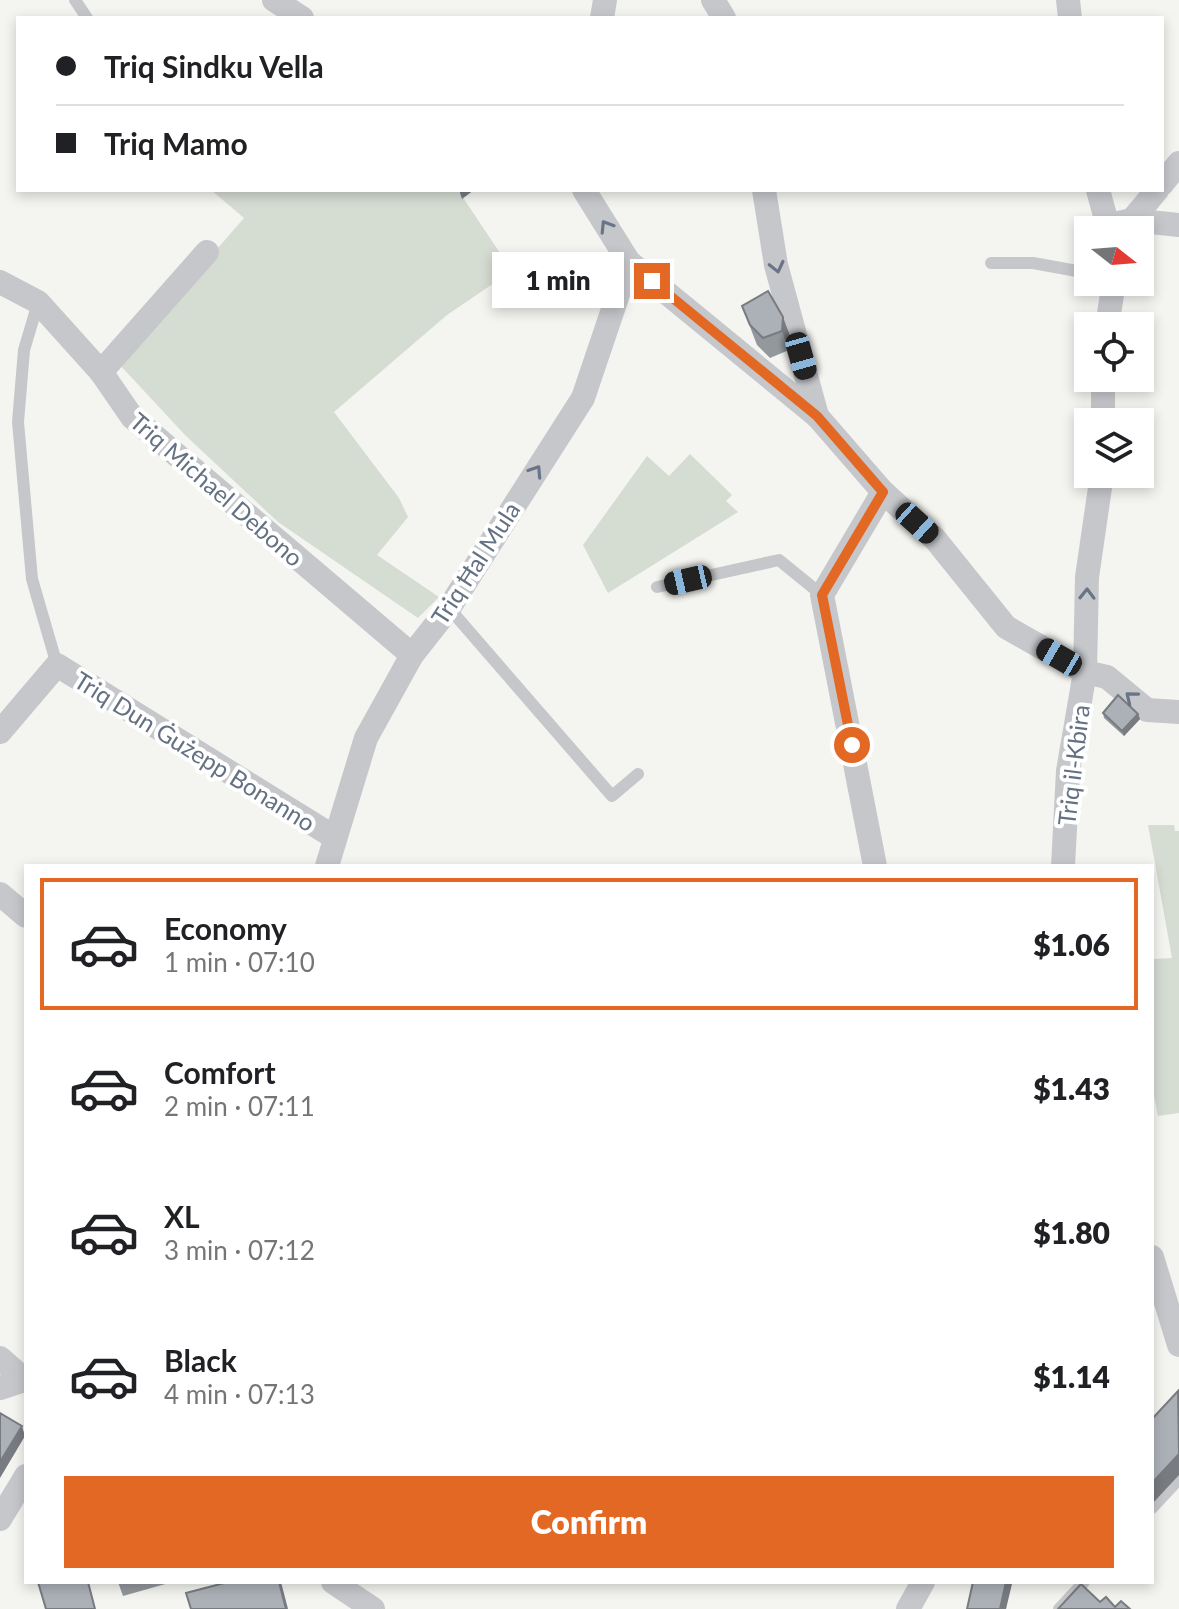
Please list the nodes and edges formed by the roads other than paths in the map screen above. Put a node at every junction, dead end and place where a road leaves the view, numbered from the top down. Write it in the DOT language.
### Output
graph roads {
  1 [pos="274,0"];
  2 [pos="299,16"];
  3 [pos="1179,163"];
  4 [pos="1164,182"];
  5 [pos="585,192"];
  6 [pos="764,192"];
  7 [pos="1099,192"];
  8 [pos="1155,192"];
  9 [pos="1112,216"];
  10 [pos="1127,216"];
  11 [pos="1154,225"];
  12 [pos="1179,225"];
  13 [pos="207,252"];
  14 [pos="629,262"];
  15 [pos="991,263"];
  16 [pos="1074,270"];
  17 [pos="0,282"];
  18 [pos="38,302"];
  19 [pos="101,372"];
  20 [pos="817,416"];
  21 [pos="1100,488"];
  22 [pos="883,492"];
  23 [pos="657,587"];
  24 [pos="822,595"];
  25 [pos="449,608"];
  26 [pos="412,655"];
  27 [pos="57,665"];
  28 [pos="1085,672"];
  29 [pos="1179,712"];
  30 [pos="0,732"];
  31 [pos="638,774"];
  32 [pos="332,856"];
  33 [pos="875,864"];
  34 [pos="1063,864"];
  35 [pos="0,894"];
  36 [pos="24,914"];
  37 [pos="1154,1274"];
  38 [pos="1158,1307"];
  39 [pos="1179,1345"];
  40 [pos="0,1358"];
  41 [pos="24,1379"];
  42 [pos="24,1380"];
  43 [pos="0,1388"];
  44 [pos="24,1479"];
  45 [pos="1179,1479"];
  46 [pos="1154,1506"];
  47 [pos="0,1519"];
  48 [pos="336,1584"];
  49 [pos="922,1584"];
  50 [pos="1082,1584"];
  51 [pos="373,1609"];
  52 [pos="908,1609"];
  53 [pos="1059,1609"];
  1 -- 2 [label="street"];
  3 -- 4 [label="street"];
  14 -- 5 [label="street, one-way"];
  6 -- 20 [label="street, one-way"];
  7 -- 9 [label="street"];
  8 -- 10 [label="street"];
  11 -- 12 [label="street"];
  13 -- 19 [label="street"];
  14 -- 20 [label="street"];
  25 -- 14 [label="street, Triq Ħal Mula, one-way"];
  15 -- 16 [label="lane"];
  17 -- 18 [label="street, Triq Michael Debono"];
  18 -- 19 [label="street, Triq Michael Debono"];
  18 -- 27 [label="lane"];
  19 -- 26 [label="street, Triq Michael Debono"];
  20 -- 22 [label="street"];
  28 -- 21 [label="street, Triq il-Kbira, one-way"];
  22 -- 24 [label="street"];
  22 -- 28 [label="street"];
  23 -- 24 [label="lane"];
  24 -- 33 [label="street"];
  25 -- 26 [label="street, Triq Ħal Mula"];
  25 -- 31 [label="lane"];
  26 -- 32 [label="street, Triq Ħal Mula"];
  27 -- 30 [label="street"];
  27 -- 32 [label="street, Triq Dun Ġużepp Bonanno"];
  29 -- 28 [label="street, one-way"];
  28 -- 34 [label="street, Triq il-Kbira"];
  35 -- 36 [label="street"];
  37 -- 38 [label="street"];
  38 -- 39 [label="street"];
  40 -- 41 [label="street"];
  42 -- 43 [label="street"];
  44 -- 47 [label="street"];
  45 -- 46 [label="lane"];
  48 -- 51 [label="street"];
  49 -- 52 [label="street"];
  50 -- 53 [label="lane"];
}
